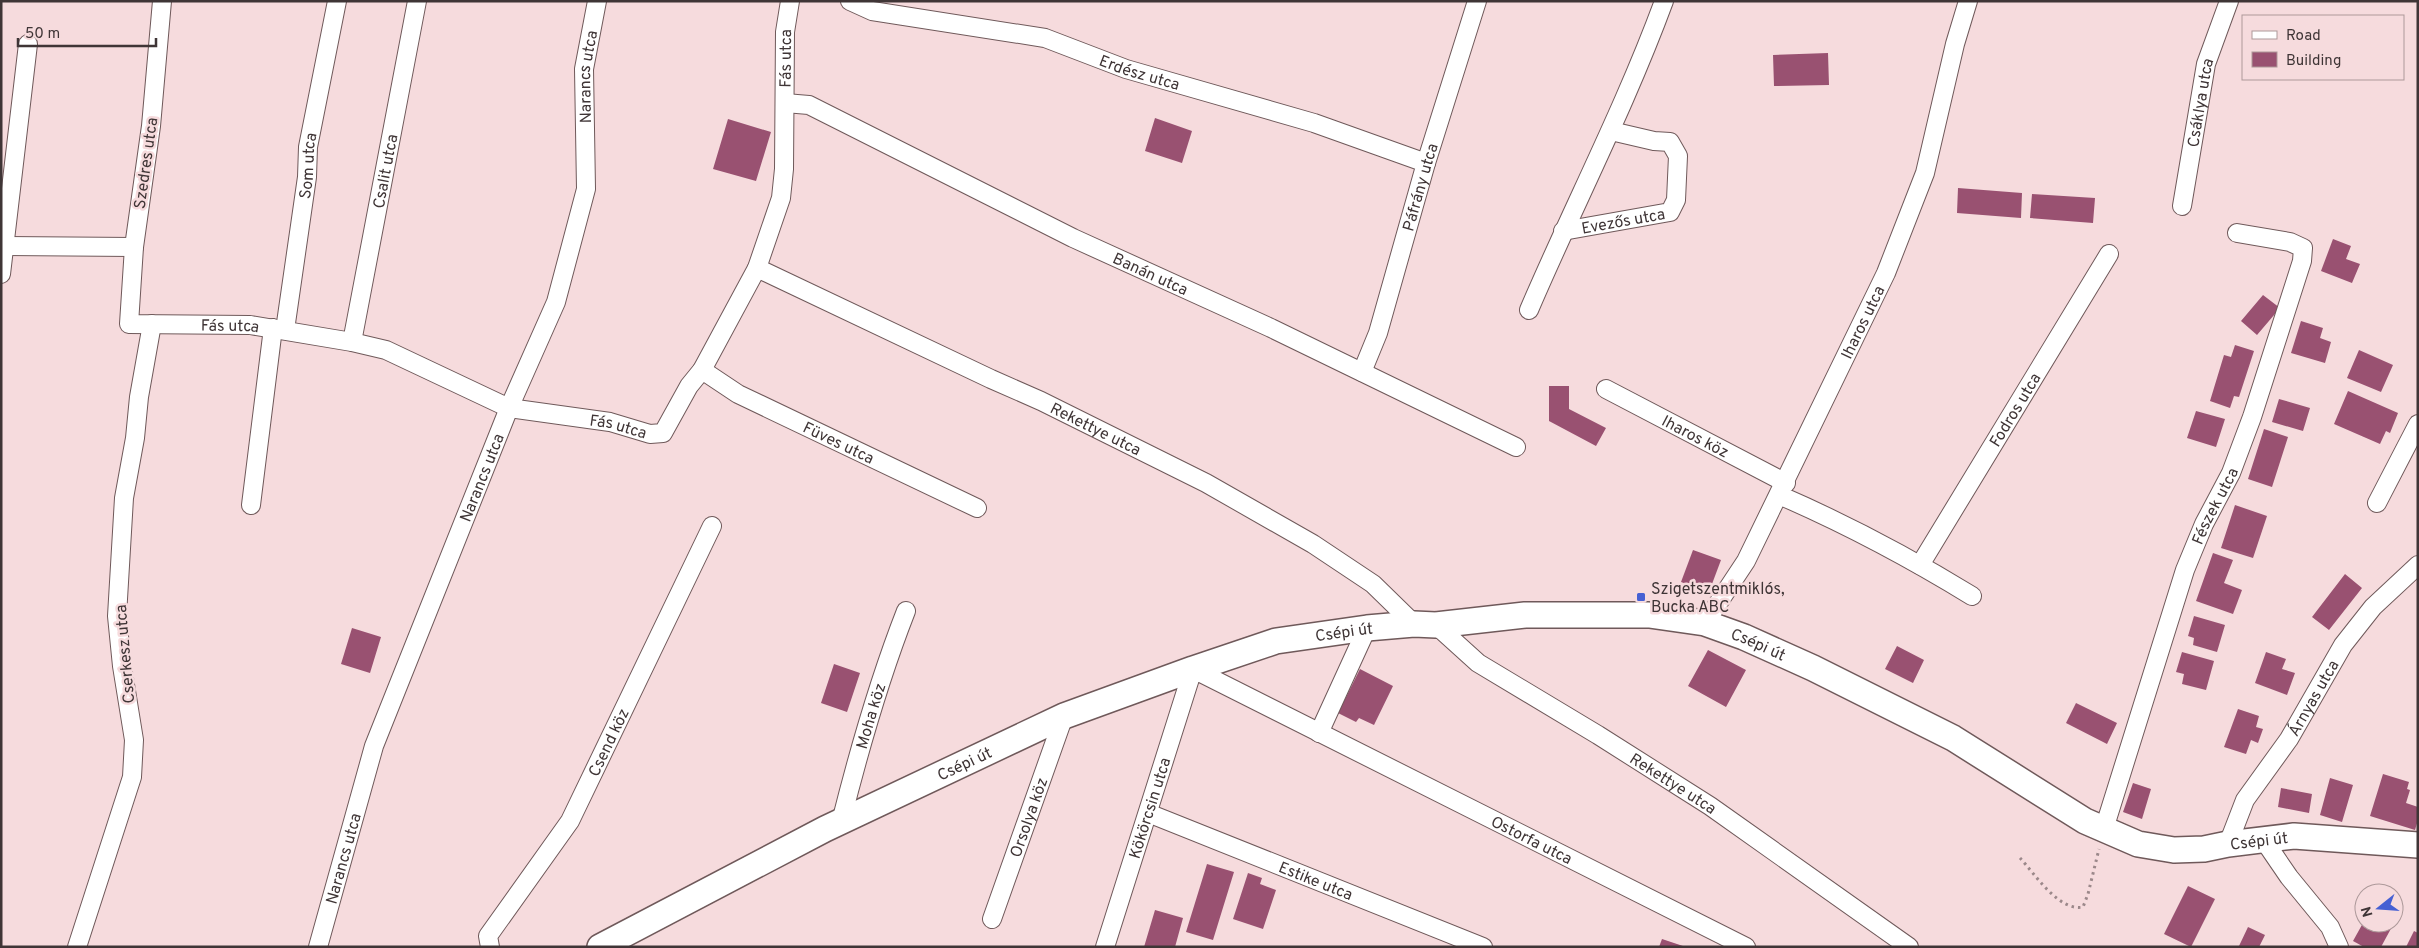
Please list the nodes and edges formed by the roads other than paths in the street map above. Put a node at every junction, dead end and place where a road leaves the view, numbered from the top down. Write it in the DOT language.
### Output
graph roads {
  1 [pos="162,1"];
  2 [pos="338,1"];
  3 [pos="417,1"];
  4 [pos="597,1"];
  5 [pos="790,1"];
  6 [pos="850,1"];
  7 [pos="1477,1"];
  8 [pos="1664,1"];
  9 [pos="1968,1"];
  10 [pos="2229,1"];
  11 [pos="28,44"];
  12 [pos="785,102"];
  13 [pos="1611,131"];
  14 [pos="1426,163"];
  15 [pos="2182,206"];
  16 [pos="1563,231"];
  17 [pos="2236,234"];
  18 [pos="5,246"];
  19 [pos="134,247"];
  20 [pos="2109,254"];
  21 [pos="757,268"];
  22 [pos="1,274"];
  23 [pos="1529,310"];
  24 [pos="129,324"];
  25 [pos="152,324"];
  26 [pos="279,329"];
  27 [pos="352,342"];
  28 [pos="702,370"];
  29 [pos="1362,372"];
  30 [pos="1606,389"];
  31 [pos="509,408"];
  32 [pos="2418,424"];
  33 [pos="1516,447"];
  34 [pos="1782,489"];
  35 [pos="2377,503"];
  36 [pos="251,505"];
  37 [pos="977,508"];
  38 [pos="712,526"];
  39 [pos="1920,565"];
  40 [pos="2418,565"];
  41 [pos="1972,596"];
  42 [pos="906,611"];
  43 [pos="1706,623"];
  44 [pos="1425,624"];
  45 [pos="1367,628"];
  46 [pos="1193,669"];
  47 [pos="1064,716"];
  48 [pos="1320,733"];
  49 [pos="1148,813"];
  50 [pos="841,822"];
  51 [pos="2104,829"];
  52 [pos="2263,839"];
  53 [pos="2228,844"];
  54 [pos="2418,845"];
  55 [pos="992,918"];
  56 [pos="77,947"];
  57 [pos="318,947"];
  58 [pos="490,947"];
  59 [pos="600,947"];
  60 [pos="1105,947"];
  61 [pos="1483,947"];
  62 [pos="1746,947"];
  63 [pos="1909,947"];
  64 [pos="2339,947"];
  1 -- 19 [label="street, Szedres utca"];
  2 -- 26 [label="street, Som utca"];
  3 -- 27 [label="street, Csalit utca"];
  4 -- 31 [label="street, Narancs utca"];
  5 -- 12 [label="street, Fás utca"];
  6 -- 14 [label="street, Erdész utca"];
  7 -- 14 [label="street, Páfrány utca"];
  8 -- 13 [label="street, Evezős utca"];
  9 -- 34 [label="street, Iharos utca"];
  10 -- 15 [label="street, Csáklya utca"];
  11 -- 18 [label="street"];
  12 -- 21 [label="street, Fás utca"];
  12 -- 29 [label="street, Banán utca"];
  13 -- 16 [label="street, Evezős utca"];
  13 -- 16 [label="street, Evezős utca"];
  14 -- 29 [label="street, Páfrány utca"];
  16 -- 23 [label="street, Evezős utca"];
  17 -- 51 [label="street, Fészek utca"];
  18 -- 19 [label="street"];
  18 -- 22 [label="street"];
  19 -- 24 [label="street, Szedres utca"];
  20 -- 39 [label="street, Fodros utca"];
  21 -- 28 [label="street, Fás utca"];
  21 -- 44 [label="street, Rekettye utca"];
  24 -- 25 [label="street, Fás utca"];
  25 -- 26 [label="street, Fás utca"];
  25 -- 56 [label="street, Cserkesz utca"];
  26 -- 27 [label="street, Fás utca"];
  26 -- 36 [label="street, Som utca"];
  27 -- 31 [label="street, Fás utca"];
  28 -- 31 [label="street, Fás utca"];
  28 -- 37 [label="street, Füves utca"];
  29 -- 33 [label="street, Banán utca"];
  30 -- 34 [label="street, Iharos köz"];
  31 -- 57 [label="street, Narancs utca"];
  32 -- 35 [label="street"];
  34 -- 39 [label="street"];
  34 -- 43 [label="street, Iharos utca"];
  38 -- 58 [label="street, Csend köz"];
  39 -- 41 [label="street"];
  40 -- 53 [label="street, Árnyas utca"];
  42 -- 50 [label="street, Moha köz"];
  43 -- 44 [label="street, Csépi út"];
  43 -- 51 [label="street, Csépi út"];
  44 -- 45 [label="street, Csépi út"];
  44 -- 63 [label="street, Rekettye utca"];
  45 -- 46 [label="street, Csépi út"];
  45 -- 48 [label="street"];
  46 -- 47 [label="street, Csépi út"];
  46 -- 48 [label="street, Ostorfa utca"];
  46 -- 49 [label="street, Kökörcsin utca"];
  47 -- 50 [label="street, Csépi út"];
  47 -- 55 [label="street, Orsolya köz"];
  48 -- 62 [label="street, Ostorfa utca"];
  49 -- 60 [label="street, Kökörcsin utca"];
  49 -- 61 [label="street, Estike utca"];
  50 -- 59 [label="street, Csépi út"];
  51 -- 53 [label="street, Csépi út"];
  52 -- 53 [label="street, Csépi út"];
  52 -- 54 [label="street, Csépi út"];
  52 -- 64 [label="street"];
}
